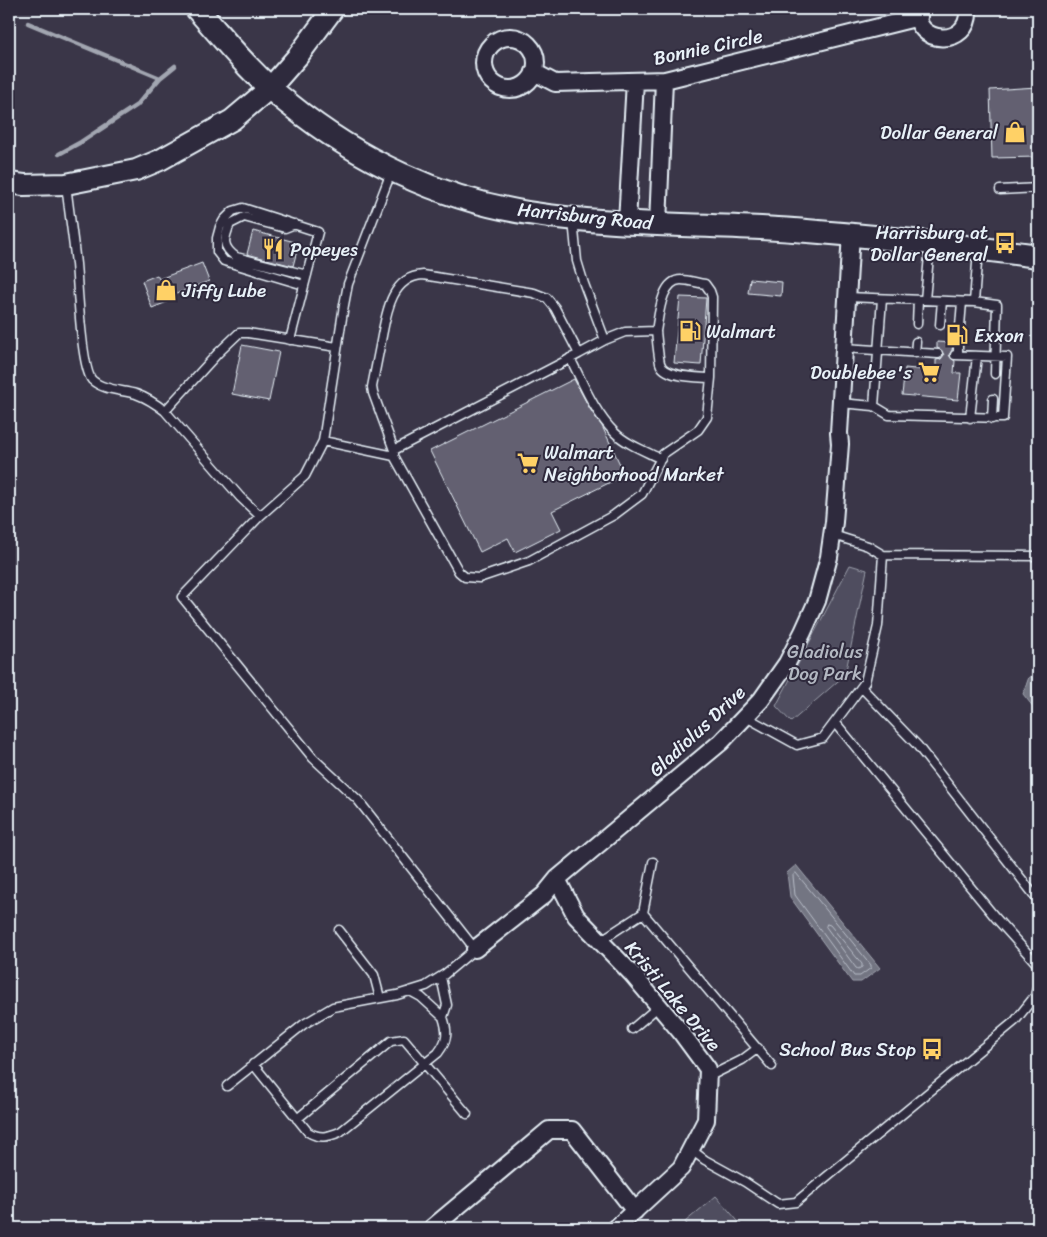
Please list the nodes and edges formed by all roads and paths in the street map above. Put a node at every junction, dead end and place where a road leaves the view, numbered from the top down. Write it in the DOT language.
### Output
graph roads {
  1 [pos="197,9"];
  2 [pos="333,9"];
  3 [pos="968,9"];
  4 [pos="918,13"];
  5 [pos="534,72"];
  6 [pos="664,80"];
  7 [pos="635,81"];
  8 [pos="270,88"];
  9 [pos="392,170"];
  10 [pos="9,183"];
  11 [pos="66,184"];
  12 [pos="1038,188"];
  13 [pos="1000,190"];
  14 [pos="573,218"];
  15 [pos="627,222"];
  16 [pos="295,224"];
  17 [pos="658,224"];
  18 [pos="851,233"];
  19 [pos="930,243"];
  20 [pos="978,248"];
  21 [pos="1038,256"];
  22 [pos="307,275"];
  23 [pos="304,285"];
  24 [pos="847,298"];
  25 [pos="882,299"];
  26 [pos="921,300"];
  27 [pos="942,301"];
  28 [pos="962,302"];
  29 [pos="974,302"];
  30 [pos="917,324"];
  31 [pos="940,325"];
  32 [pos="960,326"];
  33 [pos="656,330"];
  34 [pos="290,340"];
  35 [pos="605,340"];
  36 [pos="916,342"];
  37 [pos="958,345"];
  38 [pos="337,347"];
  39 [pos="844,348"];
  40 [pos="878,351"];
  41 [pos="915,353"];
  42 [pos="579,354"];
  43 [pos="938,354"];
  44 [pos="977,356"];
  45 [pos="995,356"];
  46 [pos="570,358"];
  47 [pos="995,374"];
  48 [pos="712,378"];
  49 [pos="994,398"];
  50 [pos="840,403"];
  51 [pos="874,406"];
  52 [pos="165,411"];
  53 [pos="970,418"];
  54 [pos="992,419"];
  55 [pos="323,441"];
  56 [pos="394,453"];
  57 [pos="661,459"];
  58 [pos="260,516"];
  59 [pos="832,535"];
  60 [pos="883,554"];
  61 [pos="1038,556"];
  62 [pos="862,688"];
  63 [pos="746,717"];
  64 [pos="835,722"];
  65 [pos="653,862"];
  66 [pos="557,879"];
  67 [pos="1038,900"];
  68 [pos="643,913"];
  69 [pos="339,930"];
  70 [pos="600,941"];
  71 [pos="475,949"];
  72 [pos="1038,965"];
  73 [pos="441,977"];
  74 [pos="1038,984"];
  75 [pos="410,991"];
  76 [pos="380,998"];
  77 [pos="659,1006"];
  78 [pos="443,1017"];
  79 [pos="632,1029"];
  80 [pos="758,1048"];
  81 [pos="254,1064"];
  82 [pos="425,1064"];
  83 [pos="772,1066"];
  84 [pos="708,1077"];
  85 [pos="227,1086"];
  86 [pos="467,1114"];
  87 [pos="297,1119"];
  88 [pos="690,1149"];
  89 [pos="635,1211"];
  90 [pos="432,1228"];
  91 [pos="616,1228"];
  1 -- 8 [label="main road, Harrisburg Road"];
  2 -- 8 [label="street"];
  3 -- 4 [label="street, Bonnie Circle"];
  4 -- 6 [label="street, Bonnie Circle"];
  5 -- 7 [label="street, Bonnie Circle"];
  6 -- 7 [label="street, Bonnie Circle"];
  6 -- 17 [label="street"];
  7 -- 15 [label="street"];
  8 -- 9 [label="main road, Harrisburg Road"];
  8 -- 11 [label="street"];
  9 -- 14 [label="main road, Harrisburg Road"];
  9 -- 38 [label="lane"];
  10 -- 11 [label="street"];
  11 -- 52 [label="lane"];
  12 -- 13 [label="lane"];
  14 -- 15 [label="main road, Harrisburg Road"];
  14 -- 35 [label="lane"];
  15 -- 17 [label="main road, Harrisburg Road"];
  16 -- 22 [label="lane"];
  16 -- 22 [label="lane"];
  16 -- 23 [label="lane"];
  17 -- 18 [label="main road, Harrisburg Road"];
  18 -- 19 [label="main road, Harrisburg Road"];
  18 -- 24 [label="street, Gladiolus Drive"];
  19 -- 20 [label="main road, Harrisburg Road"];
  19 -- 26 [label="lane"];
  20 -- 21 [label="main road, Harrisburg Road"];
  20 -- 29 [label="lane"];
  22 -- 23 [label="lane"];
  23 -- 34 [label="lane"];
  24 -- 25 [label="lane"];
  24 -- 39 [label="street, Gladiolus Drive"];
  25 -- 26 [label="lane"];
  25 -- 40 [label="lane"];
  26 -- 27 [label="lane"];
  26 -- 30 [label="lane"];
  27 -- 28 [label="lane"];
  27 -- 31 [label="lane"];
  28 -- 29 [label="lane"];
  28 -- 32 [label="lane"];
  29 -- 45 [label="lane"];
  33 -- 35 [label="lane"];
  33 -- 48 [label="lane"];
  33 -- 48 [label="lane"];
  34 -- 38 [label="lane"];
  34 -- 52 [label="lane"];
  35 -- 42 [label="lane"];
  36 -- 41 [label="lane"];
  37 -- 44 [label="lane"];
  38 -- 55 [label="lane"];
  39 -- 40 [label="lane"];
  39 -- 50 [label="street, Gladiolus Drive"];
  40 -- 41 [label="lane"];
  40 -- 51 [label="lane"];
  41 -- 43 [label="lane"];
  42 -- 46 [label="lane"];
  42 -- 56 [label="lane"];
  44 -- 45 [label="lane"];
  44 -- 53 [label="lane"];
  45 -- 47 [label="lane"];
  45 -- 54 [label="lane"];
  46 -- 56 [label="lane"];
  46 -- 57 [label="lane"];
  48 -- 57 [label="lane"];
  49 -- 54 [label="lane"];
  50 -- 51 [label="lane"];
  50 -- 59 [label="street, Gladiolus Drive"];
  51 -- 53 [label="lane"];
  52 -- 58 [label="lane"];
  53 -- 54 [label="lane"];
  55 -- 56 [label="lane"];
  55 -- 58 [label="lane"];
  56 -- 57 [label="lane"];
  58 -- 71 [label="lane"];
  59 -- 60 [label="lane"];
  59 -- 63 [label="street, Gladiolus Drive"];
  60 -- 61 [label="lane"];
  60 -- 62 [label="lane"];
  62 -- 64 [label="lane"];
  62 -- 67 [label="lane"];
  63 -- 64 [label="lane"];
  63 -- 66 [label="street, Gladiolus Drive"];
  64 -- 72 [label="lane"];
  65 -- 68 [label="lane"];
  66 -- 70 [label="street, Kristi Lake Drive"];
  66 -- 71 [label="street, Gladiolus Drive"];
  68 -- 70 [label="lane"];
  68 -- 80 [label="lane"];
  69 -- 76 [label="lane"];
  70 -- 77 [label="street, Kristi Lake Drive"];
  71 -- 73 [label="lane"];
  73 -- 75 [label="lane"];
  73 -- 78 [label="lane"];
  74 -- 88 [label="lane"];
  75 -- 76 [label="lane"];
  75 -- 78 [label="lane"];
  76 -- 81 [label="lane"];
  77 -- 79 [label="lane"];
  77 -- 84 [label="street, Kristi Lake Drive"];
  78 -- 82 [label="lane"];
  80 -- 83 [label="lane"];
  80 -- 84 [label="lane"];
  81 -- 85 [label="lane"];
  81 -- 87 [label="lane"];
  82 -- 86 [label="lane"];
  82 -- 87 [label="lane"];
  82 -- 87 [label="lane"];
  84 -- 88 [label="street, Kristi Lake Drive"];
  88 -- 89 [label="street, Kristi Lake Drive"];
  89 -- 90 [label="street"];
  89 -- 91 [label="street, Kristi Lake Drive"];
}
